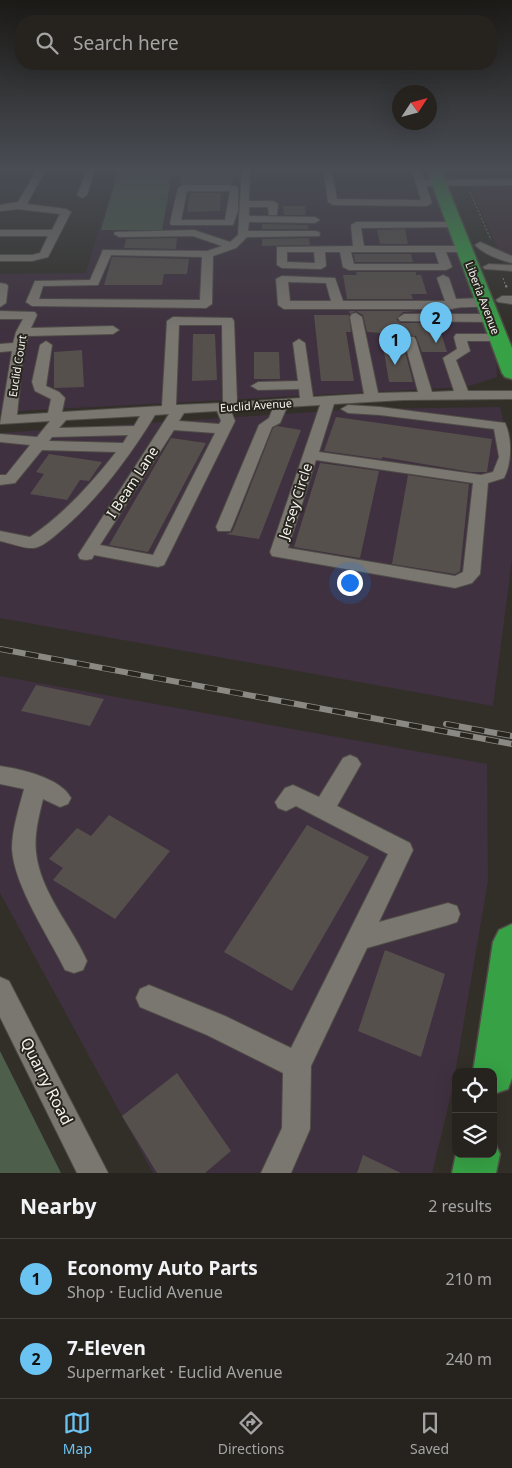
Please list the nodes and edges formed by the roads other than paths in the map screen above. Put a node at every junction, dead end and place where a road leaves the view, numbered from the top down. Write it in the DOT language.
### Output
graph roads {
  1 [pos="60,223"];
  2 [pos="175,223"];
  3 [pos="229,223"];
  4 [pos="244,223"];
  5 [pos="469,223"];
  6 [pos="455,225"];
  7 [pos="0,233"];
  8 [pos="55,233"];
  9 [pos="119,234"];
  10 [pos="244,234"];
  11 [pos="315,234"];
  12 [pos="232,246"];
  13 [pos="479,246"];
  14 [pos="319,249"];
  15 [pos="345,249"];
  16 [pos="359,249"];
  17 [pos="439,249"];
  18 [pos="208,254"];
  19 [pos="0,258"];
  20 [pos="512,260"];
  21 [pos="512,268"];
  22 [pos="495,271"];
  23 [pos="442,278"];
  24 [pos="0,286"];
  25 [pos="0,303"];
  26 [pos="451,303"];
  27 [pos="508,303"];
  28 [pos="338,305"];
  29 [pos="488,310"];
  30 [pos="0,315"];
  31 [pos="356,317"];
  32 [pos="404,318"];
  33 [pos="113,330"];
  34 [pos="22,332"];
  35 [pos="498,337"];
  36 [pos="410,340"];
  37 [pos="299,343"];
  38 [pos="46,345"];
  39 [pos="18,347"];
  40 [pos="0,348"];
  41 [pos="43,366"];
  42 [pos="512,373"];
  43 [pos="16,374"];
  44 [pos="0,381"];
  45 [pos="305,384"];
  46 [pos="258,386"];
  47 [pos="426,395"];
  48 [pos="463,395"];
  49 [pos="512,396"];
  50 [pos="372,398"];
  51 [pos="307,402"];
  52 [pos="282,403"];
  53 [pos="328,405"];
  54 [pos="226,407"];
  55 [pos="150,411"];
  56 [pos="496,411"];
  57 [pos="172,415"];
  58 [pos="58,416"];
  59 [pos="5,420"];
  60 [pos="500,426"];
  61 [pos="224,429"];
  62 [pos="138,430"];
  63 [pos="0,438"];
  64 [pos="42,440"];
  65 [pos="127,448"];
  66 [pos="311,455"];
  67 [pos="5,480"];
  68 [pos="481,480"];
  69 [pos="0,493"];
  70 [pos="224,528"];
  71 [pos="0,536"];
  72 [pos="350,764"];
  73 [pos="0,775"];
  74 [pos="36,783"];
  75 [pos="60,798"];
  76 [pos="286,802"];
  77 [pos="323,809"];
  78 [pos="448,914"];
  79 [pos="359,938"];
  80 [pos="512,942"];
  81 [pos="74,960"];
  82 [pos="0,990"];
  83 [pos="149,998"];
  84 [pos="297,1065"];
  85 [pos="494,1068"];
  86 [pos="477,1158"];
  87 [pos="94,1173"];
  88 [pos="276,1173"];
  89 [pos="474,1173"];
  1 -- 8 [label="street"];
  2 -- 3 [label="street"];
  4 -- 10 [label="street"];
  5 -- 13 [label="highway, Liberia Avenue"];
  6 -- 13 [label="highway, Liberia Avenue"];
  6 -- 16 [label="street"];
  7 -- 8 [label="street"];
  8 -- 19 [label="street"];
  9 -- 12 [label="street"];
  10 -- 11 [label="street"];
  10 -- 12 [label="street"];
  12 -- 18 [label="street"];
  13 -- 17 [label="street"];
  13 -- 20 [label="street"];
  13 -- 22 [label="highway, Liberia Avenue"];
  13 -- 29 [label="highway, Liberia Avenue"];
  14 -- 15 [label="street"];
  15 -- 16 [label="street"];
  15 -- 17 [label="street"];
  16 -- 17 [label="street"];
  18 -- 18 [label="street"];
  21 -- 22 [label="street"];
  22 -- 27 [label="highway, Liberia Avenue"];
  23 -- 26 [label="street"];
  24 -- 25 [label="street"];
  26 -- 28 [label="street"];
  26 -- 29 [label="street"];
  28 -- 28 [label="street"];
  29 -- 32 [label="street"];
  29 -- 35 [label="highway, Liberia Avenue"];
  30 -- 34 [label="street, Euclid Court"];
  31 -- 50 [label="street"];
  33 -- 34 [label="street"];
  34 -- 39 [label="street, Euclid Court"];
  35 -- 42 [label="highway, Liberia Avenue"];
  35 -- 48 [label="street"];
  36 -- 47 [label="street"];
  37 -- 45 [label="street"];
  38 -- 41 [label="street"];
  39 -- 40 [label="street"];
  39 -- 43 [label="street, Euclid Court"];
  41 -- 43 [label="street"];
  41 -- 58 [label="street"];
  43 -- 44 [label="street"];
  43 -- 59 [label="street, Euclid Court"];
  45 -- 46 [label="street"];
  45 -- 51 [label="street"];
  47 -- 48 [label="street, Euclid Avenue"];
  47 -- 50 [label="street, Euclid Avenue"];
  48 -- 49 [label="street, Euclid Avenue"];
  50 -- 53 [label="street, Euclid Avenue"];
  51 -- 52 [label="street, Euclid Avenue"];
  51 -- 53 [label="street, Euclid Avenue"];
  52 -- 54 [label="street, Euclid Avenue"];
  52 -- 70 [label="street"];
  53 -- 60 [label="street"];
  53 -- 66 [label="street, Jersey Circle"];
  54 -- 57 [label="street, Euclid Avenue"];
  54 -- 57 [label="street"];
  54 -- 61 [label="street"];
  55 -- 57 [label="street, Euclid Avenue"];
  55 -- 58 [label="street, Euclid Avenue"];
  55 -- 62 [label="street"];
  56 -- 60 [label="street"];
  57 -- 61 [label="street"];
  57 -- 61 [label="street, I Beam Lane"];
  58 -- 59 [label="street, Euclid Avenue"];
  58 -- 64 [label="street"];
  60 -- 68 [label="street"];
  62 -- 64 [label="street"];
  62 -- 65 [label="street"];
  63 -- 64 [label="street"];
  64 -- 65 [label="street"];
  64 -- 67 [label="street"];
  65 -- 71 [label="street"];
  66 -- 68 [label="street"];
  66 -- 68 [label="street, Jersey Circle"];
  67 -- 69 [label="street"];
  72 -- 77 [label="street"];
  73 -- 74 [label="street"];
  74 -- 75 [label="street"];
  74 -- 81 [label="street"];
  76 -- 77 [label="street"];
  77 -- 79 [label="street"];
  78 -- 79 [label="street"];
  79 -- 84 [label="street"];
  80 -- 85 [label="highway"];
  82 -- 87 [label="street, Quarry Road"];
  83 -- 84 [label="street"];
  84 -- 88 [label="street"];
  86 -- 89 [label="highway"];
}
